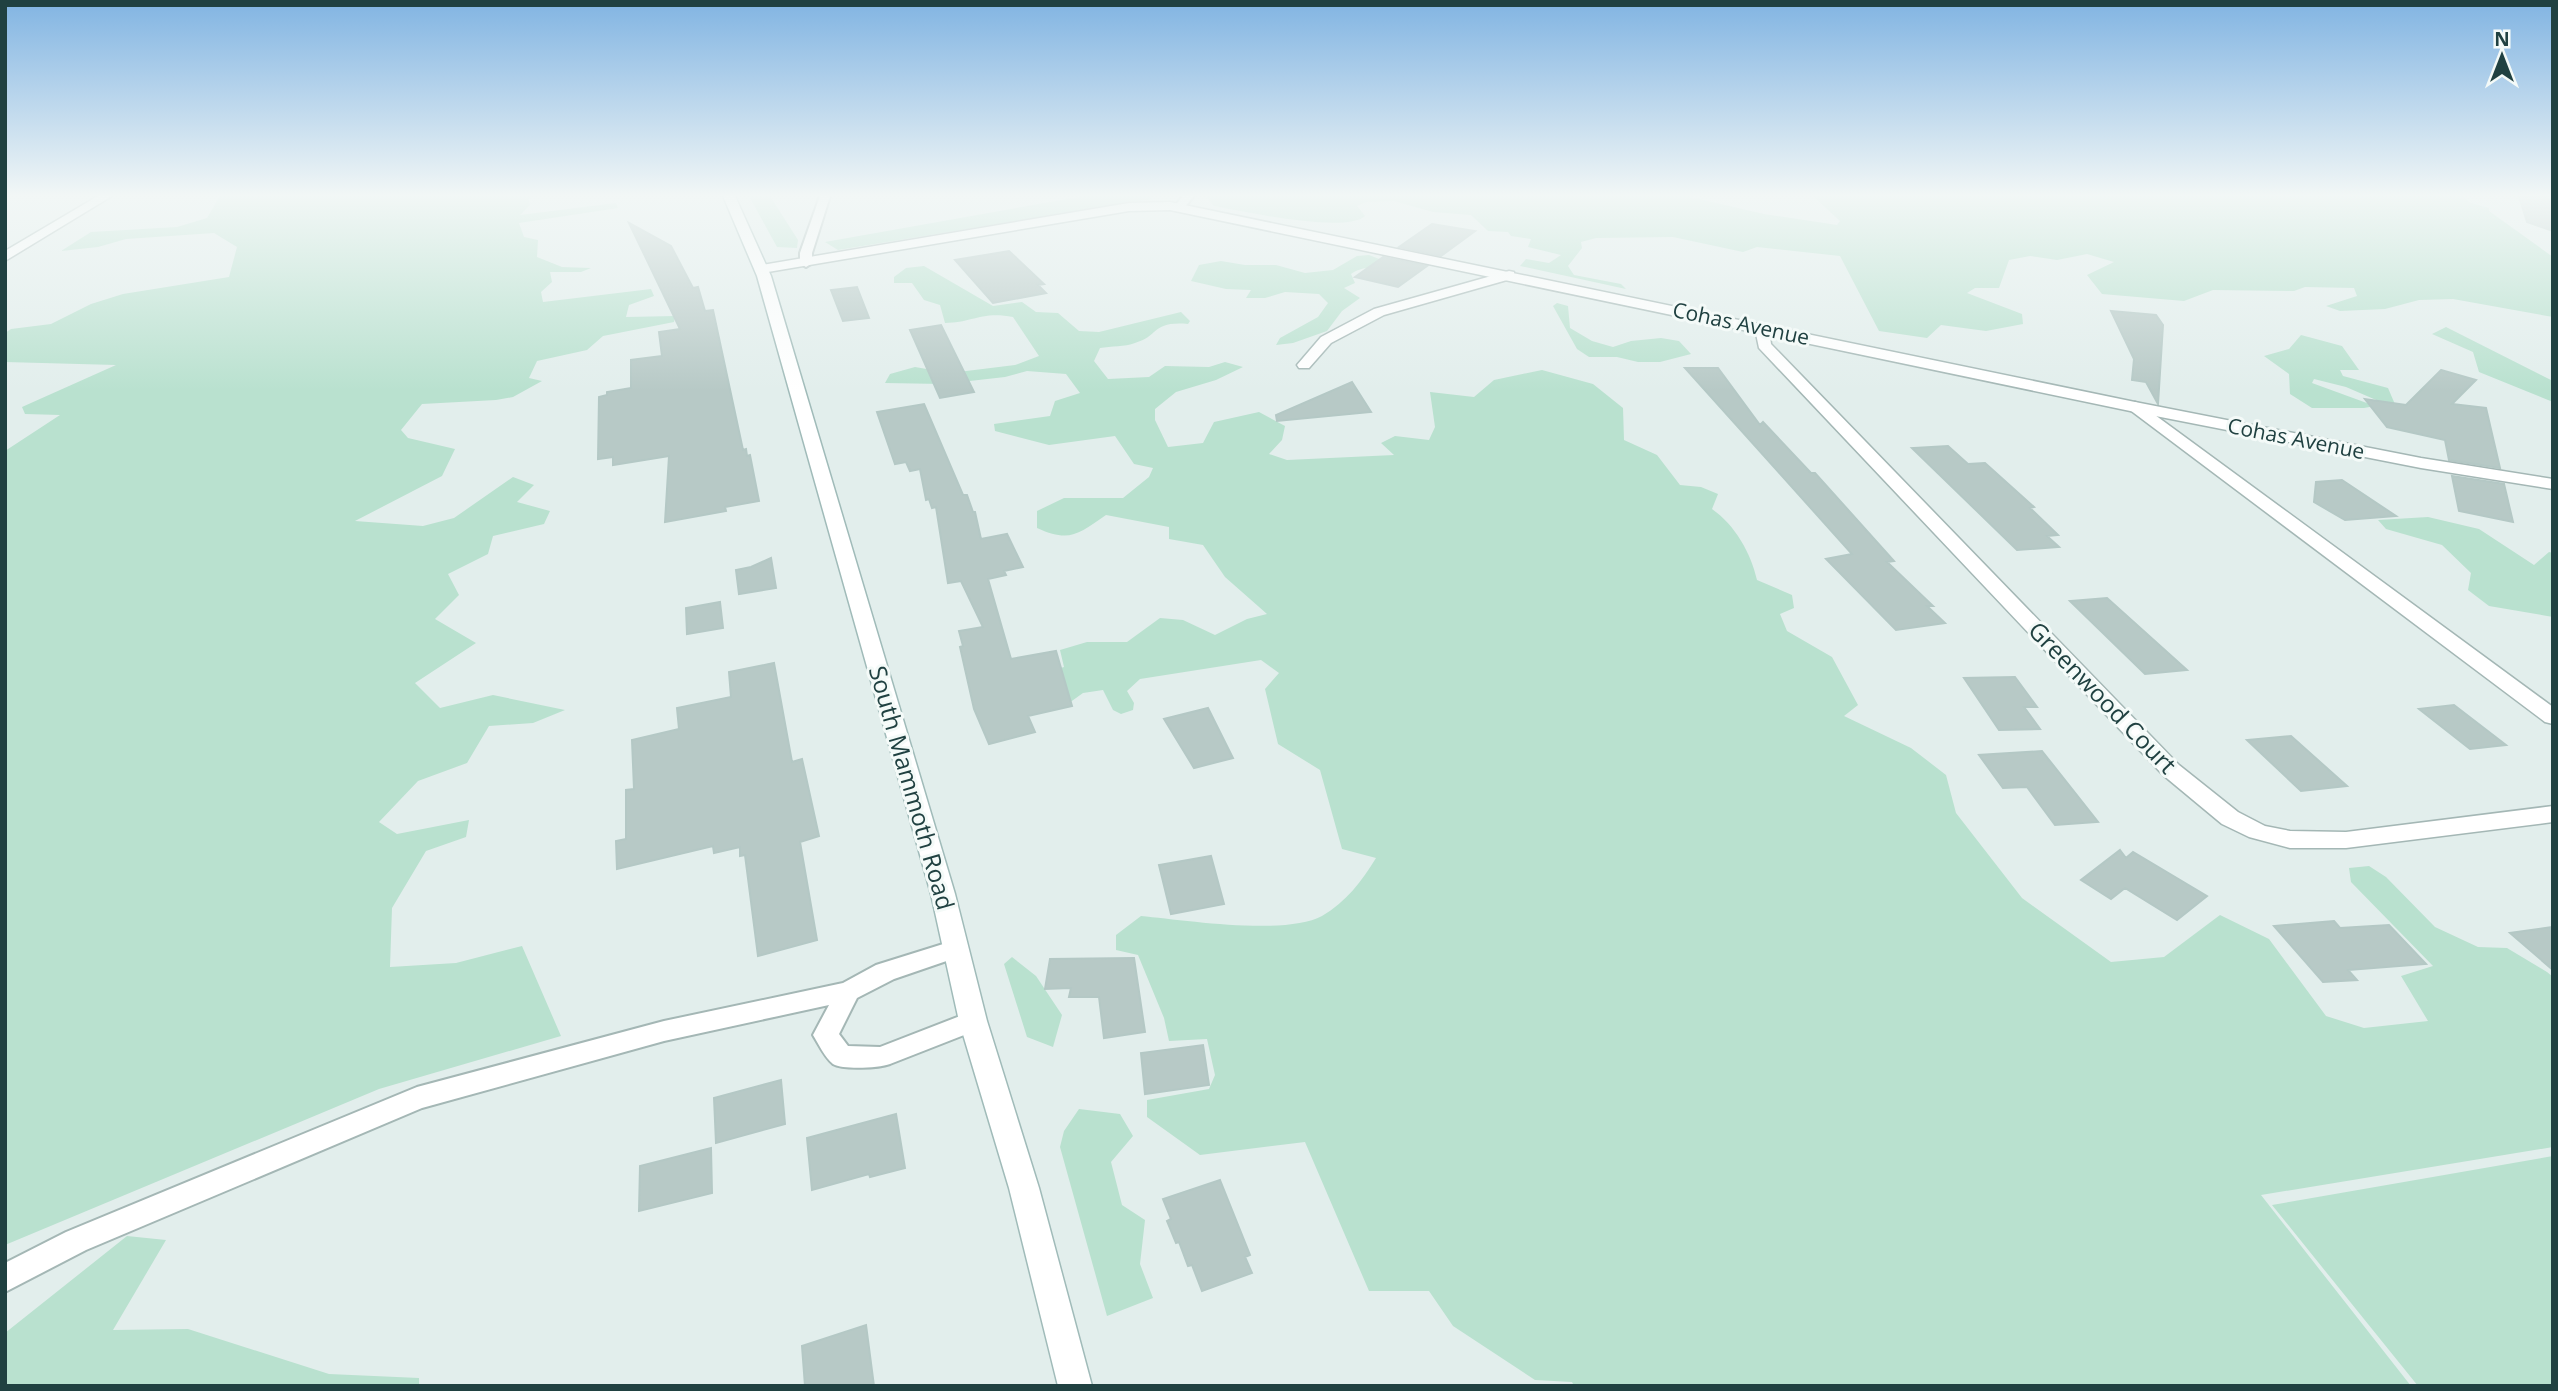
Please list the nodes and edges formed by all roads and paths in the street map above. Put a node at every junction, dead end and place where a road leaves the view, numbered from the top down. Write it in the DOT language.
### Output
graph roads {
  1 [pos="758,261"];
  2 [pos="818,261"];
  3 [pos="1446,261"];
  4 [pos="806,263"];
  5 [pos="762,269"];
  6 [pos="1509,275"];
  7 [pos="1762,329"];
  8 [pos="1304,365"];
  9 [pos="2136,407"];
  10 [pos="2553,484"];
  11 [pos="2553,717"];
  12 [pos="2553,814"];
  13 [pos="956,949"];
  14 [pos="848,991"];
  15 [pos="974,1021"];
  16 [pos="5,1278"];
  17 [pos="1075,1386"];
  1 -- 5 [label="street, South Mammoth Road"];
  2 -- 4 [label="street, Cohas Avenue"];
  3 -- 6 [label="street, Cohas Avenue"];
  4 -- 5 [label="street, Cohas Avenue"];
  5 -- 13 [label="street, South Mammoth Road"];
  6 -- 7 [label="street, Cohas Avenue"];
  6 -- 8 [label="street"];
  7 -- 9 [label="street, Cohas Avenue"];
  7 -- 12 [label="street, Greenwood Court"];
  9 -- 10 [label="street, Cohas Avenue"];
  9 -- 11 [label="street"];
  13 -- 14 [label="lane"];
  13 -- 15 [label="street, South Mammoth Road"];
  14 -- 15 [label="lane"];
  14 -- 16 [label="lane"];
  15 -- 17 [label="street, South Mammoth Road"];
}
